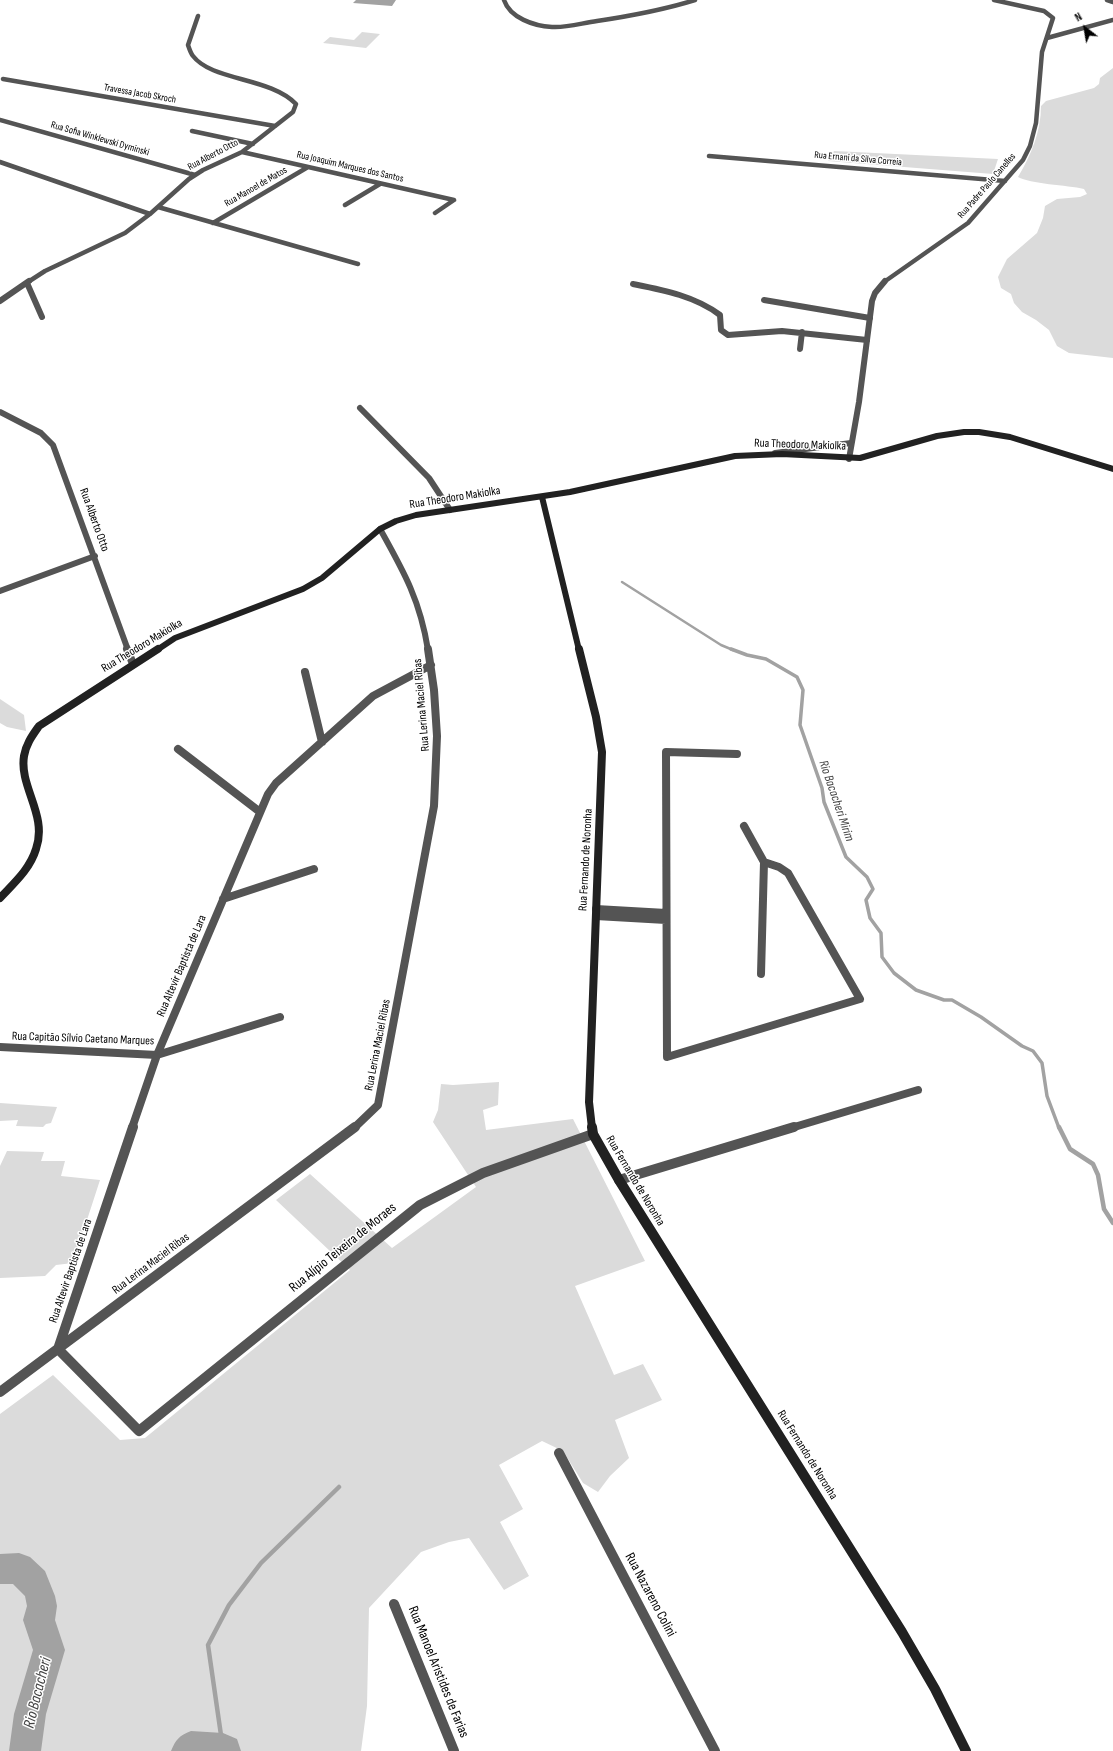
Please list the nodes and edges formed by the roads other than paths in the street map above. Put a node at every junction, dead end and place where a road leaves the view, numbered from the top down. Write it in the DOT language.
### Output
graph roads {
  1 [pos="504,0"];
  2 [pos="695,0"];
  3 [pos="994,0"];
  4 [pos="1107,0"];
  5 [pos="1006,1"];
  6 [pos="1113,2"];
  7 [pos="198,16"];
  8 [pos="1113,20"];
  9 [pos="1047,38"];
  10 [pos="3,79"];
  11 [pos="0,120"];
  12 [pos="275,126"];
  13 [pos="192,131"];
  14 [pos="253,144"];
  15 [pos="242,152"];
  16 [pos="709,156"];
  17 [pos="0,162"];
  18 [pos="308,167"];
  19 [pos="195,175"];
  20 [pos="1005,181"];
  21 [pos="380,184"];
  22 [pos="345,205"];
  23 [pos="158,207"];
  24 [pos="435,213"];
  25 [pos="150,214"];
  26 [pos="213,223"];
  27 [pos="358,264"];
  28 [pos="27,283"];
  29 [pos="633,284"];
  30 [pos="764,300"];
  31 [pos="0,301"];
  32 [pos="42,317"];
  33 [pos="870,318"];
  34 [pos="802,332"];
  35 [pos="867,340"];
  36 [pos="800,349"];
  37 [pos="360,408"];
  38 [pos="0,412"];
  39 [pos="851,443"];
  40 [pos="768,454"];
  41 [pos="849,459"];
  42 [pos="1113,469"];
  43 [pos="542,496"];
  44 [pos="450,510"];
  45 [pos="380,529"];
  46 [pos="95,556"];
  47 [pos="0,591"];
  48 [pos="133,664"];
  49 [pos="431,665"];
  50 [pos="305,672"];
  51 [pos="322,742"];
  52 [pos="178,749"];
  53 [pos="737,754"];
  54 [pos="260,812"];
  55 [pos="744,826"];
  56 [pos="764,862"];
  57 [pos="314,869"];
  58 [pos="0,898"];
  59 [pos="223,899"];
  60 [pos="596,912"];
  61 [pos="666,916"];
  62 [pos="761,974"];
  63 [pos="280,1017"];
  64 [pos="0,1047"];
  65 [pos="157,1055"];
  66 [pos="918,1090"];
  67 [pos="592,1134"];
  68 [pos="619,1180"];
  69 [pos="58,1349"];
  70 [pos="0,1392"];
  71 [pos="560,1453"];
  72 [pos="394,1604"];
  73 [pos="454,1751"];
  74 [pos="714,1751"];
  75 [pos="966,1751"];
  1 -- 2 [label="street"];
  3 -- 5 [label="street, Rua Padre Paulo Canelles"];
  4 -- 6 [label="street"];
  5 -- 9 [label="street, Rua Padre Paulo Canelles"];
  7 -- 12 [label="street, Rua Alberto Otto"];
  8 -- 9 [label="street"];
  9 -- 20 [label="street, Rua Padre Paulo Canelles"];
  10 -- 12 [label="street, Travessa Jacob Skroch"];
  11 -- 19 [label="street, Rua Sofia Winklewski Dyminski"];
  12 -- 14 [label="street, Rua Alberto Otto"];
  13 -- 14 [label="street"];
  14 -- 15 [label="street, Rua Alberto Otto"];
  15 -- 18 [label="street, Rua Joaquim Marques dos Santos"];
  15 -- 19 [label="street, Rua Alberto Otto"];
  16 -- 20 [label="street, Rua Ernani da Silva Correia"];
  17 -- 25 [label="street"];
  18 -- 21 [label="street, Rua Joaquim Marques dos Santos"];
  18 -- 26 [label="street, Rua Manoel de Matos"];
  19 -- 23 [label="street, Rua Alberto Otto"];
  20 -- 33 [label="street, Rua Padre Paulo Canelles"];
  21 -- 22 [label="street"];
  21 -- 24 [label="street, Rua Joaquim Marques dos Santos"];
  23 -- 25 [label="street, Rua Alberto Otto"];
  23 -- 26 [label="street"];
  25 -- 28 [label="street, Rua Alberto Otto"];
  26 -- 27 [label="street"];
  28 -- 31 [label="street, Rua Alberto Otto"];
  28 -- 32 [label="street"];
  29 -- 34 [label="street"];
  30 -- 33 [label="street"];
  33 -- 35 [label="street, Rua Padre Paulo Canelles"];
  34 -- 35 [label="street"];
  34 -- 36 [label="street"];
  35 -- 39 [label="street, Rua Padre Paulo Canelles"];
  37 -- 44 [label="street"];
  38 -- 46 [label="street, Rua Alberto Otto"];
  39 -- 40 [label="street"];
  39 -- 41 [label="street, Rua Padre Paulo Canelles"];
  40 -- 41 [label="main road, Rua Theodoro Makiolka"];
  40 -- 43 [label="main road, Rua Theodoro Makiolka"];
  41 -- 42 [label="main road, Rua Theodoro Makiolka"];
  43 -- 44 [label="main road, Rua Theodoro Makiolka"];
  43 -- 60 [label="main road, Rua Fernando de Noronha"];
  44 -- 45 [label="main road, Rua Theodoro Makiolka"];
  45 -- 48 [label="main road, Rua Theodoro Makiolka"];
  45 -- 49 [label="street, Rua Lerina Maciel Ribas"];
  46 -- 47 [label="street"];
  46 -- 48 [label="street, Rua Alberto Otto"];
  48 -- 58 [label="main road, Rua Theodoro Makiolka"];
  49 -- 51 [label="street, Rua Altevir Baptista de Lara"];
  49 -- 69 [label="street, Rua Lerina Maciel Ribas"];
  50 -- 51 [label="street"];
  51 -- 54 [label="street, Rua Altevir Baptista de Lara"];
  52 -- 54 [label="street"];
  53 -- 61 [label="street"];
  54 -- 59 [label="street, Rua Altevir Baptista de Lara"];
  55 -- 56 [label="street"];
  56 -- 61 [label="street"];
  56 -- 62 [label="street"];
  57 -- 59 [label="street"];
  59 -- 65 [label="street, Rua Altevir Baptista de Lara"];
  60 -- 61 [label="street"];
  60 -- 67 [label="main road, Rua Fernando de Noronha"];
  63 -- 65 [label="street, Rua Capitão Sílvio Caetano Marques"];
  64 -- 65 [label="street, Rua Capitão Sílvio Caetano Marques"];
  65 -- 69 [label="street, Rua Altevir Baptista de Lara"];
  66 -- 68 [label="street"];
  67 -- 68 [label="main road, Rua Fernando de Noronha"];
  67 -- 69 [label="street, Rua Alípio Teixeira de Moraes"];
  68 -- 75 [label="main road, Rua Fernando de Noronha"];
  69 -- 70 [label="street, Rua Lerina Maciel Ribas"];
  71 -- 74 [label="street, Rua Nazareno Colini"];
  72 -- 73 [label="street, Rua Manoel Aristides de Farias"];
}
